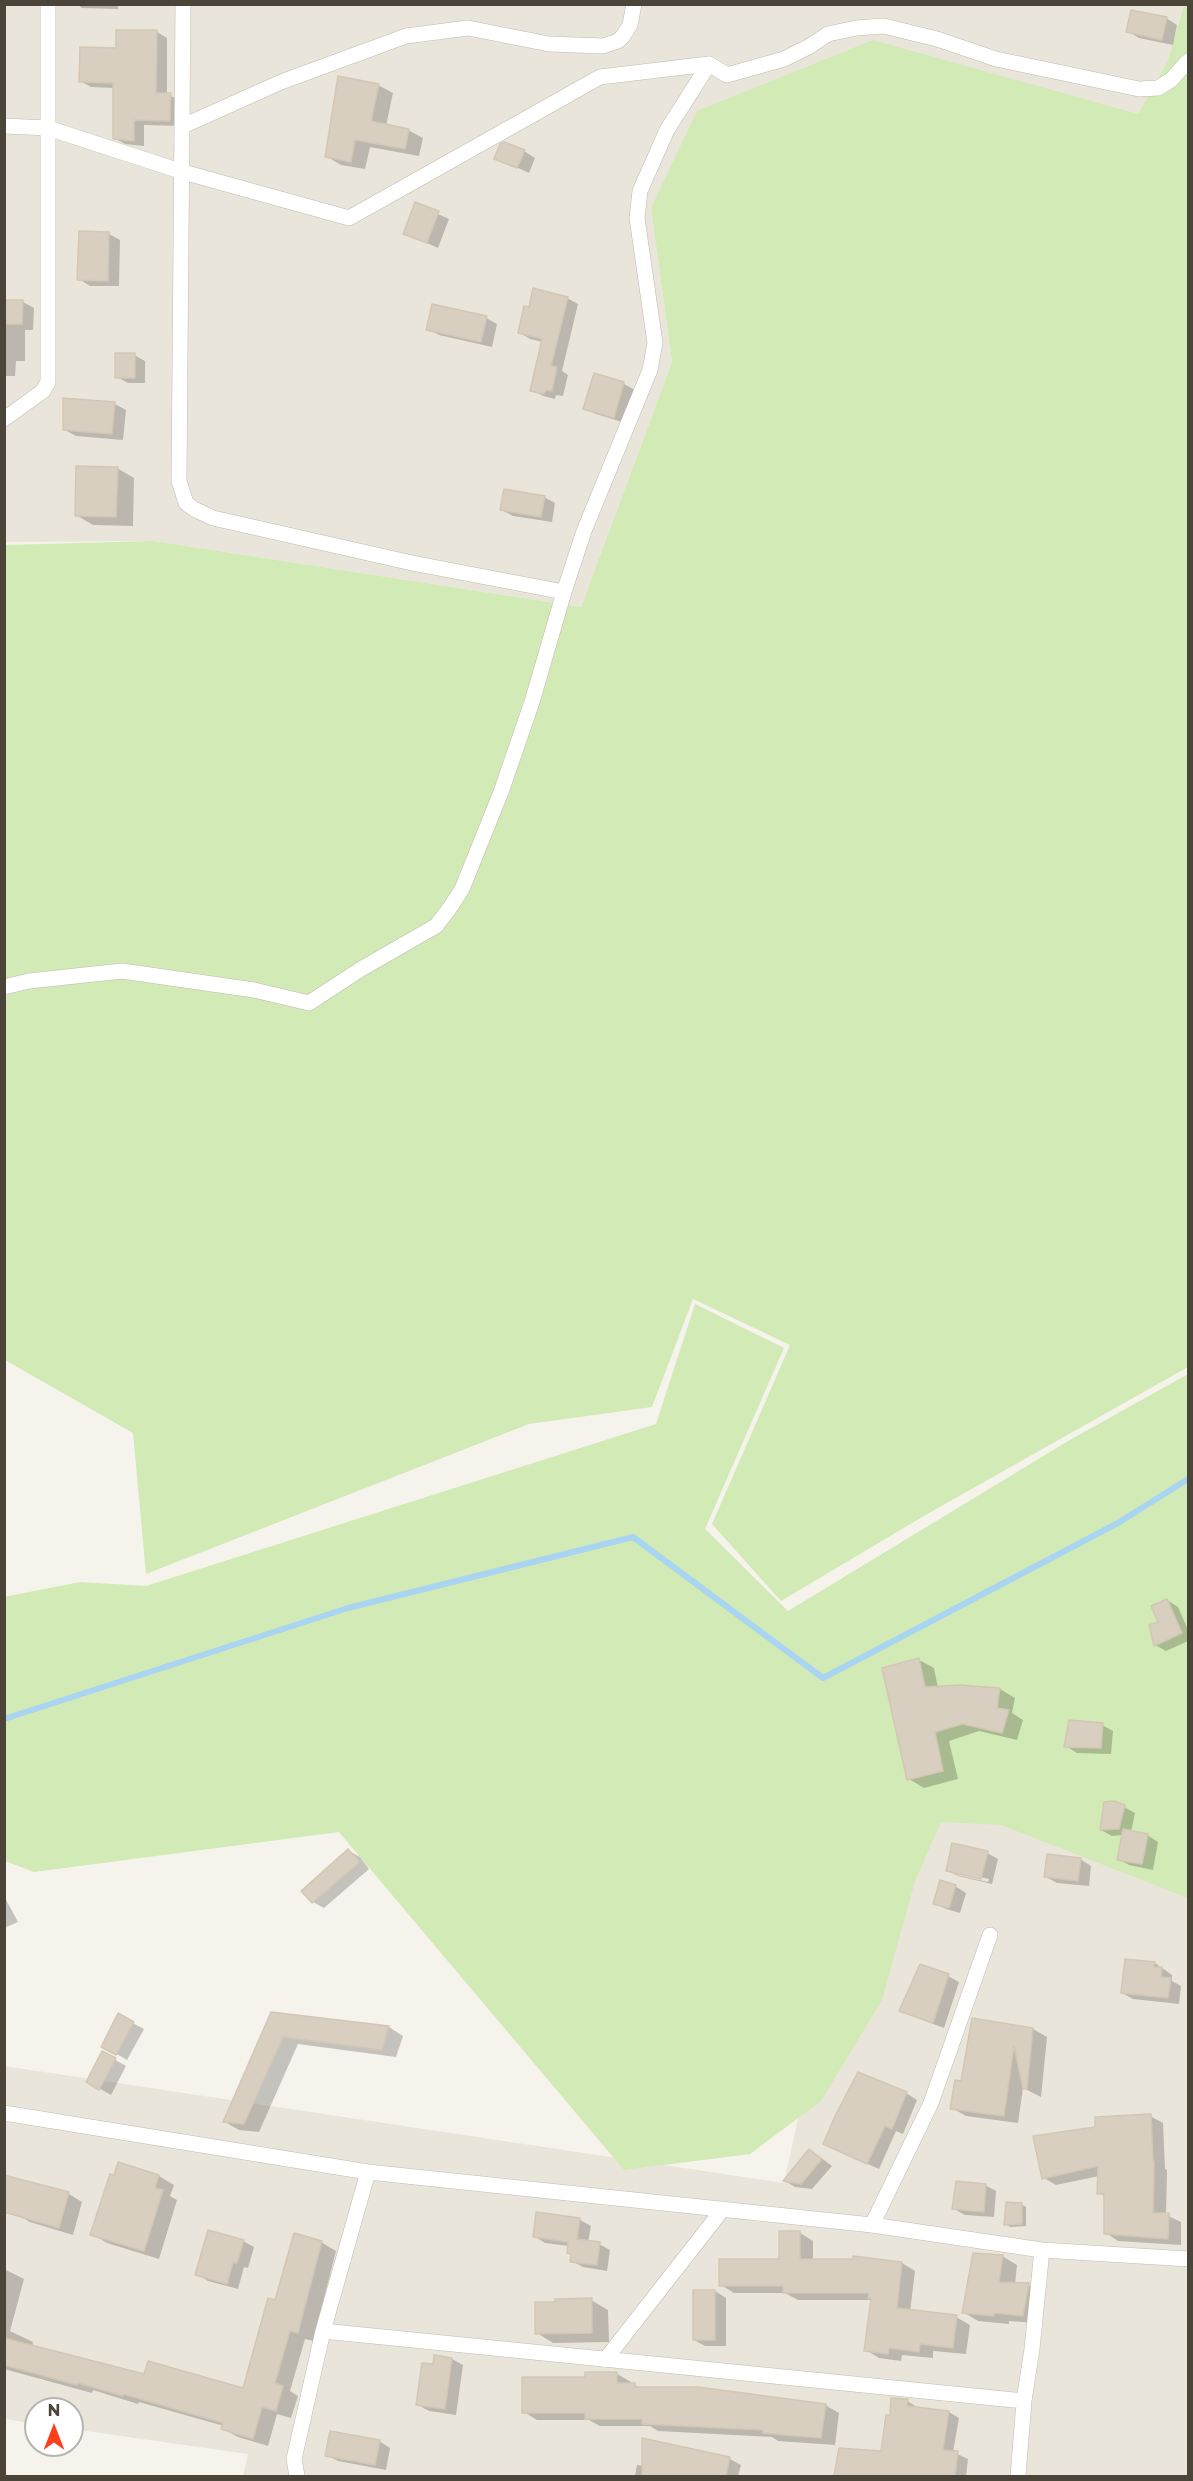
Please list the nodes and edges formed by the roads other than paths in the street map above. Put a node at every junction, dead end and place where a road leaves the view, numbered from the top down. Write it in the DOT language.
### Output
graph roads {
  1 [pos="48,4"];
  2 [pos="183,4"];
  3 [pos="634,4"];
  4 [pos="1188,61"];
  5 [pos="709,64"];
  6 [pos="4,126"];
  7 [pos="183,126"];
  8 [pos="48,128"];
  9 [pos="183,172"];
  10 [pos="4,419"];
  11 [pos="564,592"];
  12 [pos="4,987"];
  13 [pos="990,1935"];
  14 [pos="4,2113"];
  15 [pos="368,2172"];
  16 [pos="723,2209"];
  17 [pos="872,2225"];
  18 [pos="1042,2250"];
  19 [pos="1188,2259"];
  20 [pos="323,2331"];
  21 [pos="605,2360"];
  22 [pos="1024,2401"];
  23 [pos="297,2476"];
  24 [pos="1018,2476"];
  1 -- 8 [label="street"];
  2 -- 7 [label="street"];
  3 -- 7 [label="street"];
  4 -- 5 [label="street"];
  5 -- 9 [label="street"];
  5 -- 11 [label="street"];
  6 -- 8 [label="street"];
  7 -- 9 [label="street"];
  8 -- 9 [label="street"];
  8 -- 10 [label="street"];
  9 -- 11 [label="street"];
  11 -- 12 [label="street"];
  13 -- 17 [label="street"];
  14 -- 15 [label="street"];
  15 -- 16 [label="street"];
  15 -- 20 [label="street"];
  16 -- 17 [label="street"];
  16 -- 21 [label="street"];
  17 -- 18 [label="street"];
  18 -- 19 [label="street"];
  18 -- 22 [label="street"];
  20 -- 21 [label="street"];
  20 -- 23 [label="street"];
  21 -- 22 [label="street"];
  22 -- 24 [label="street"];
}
